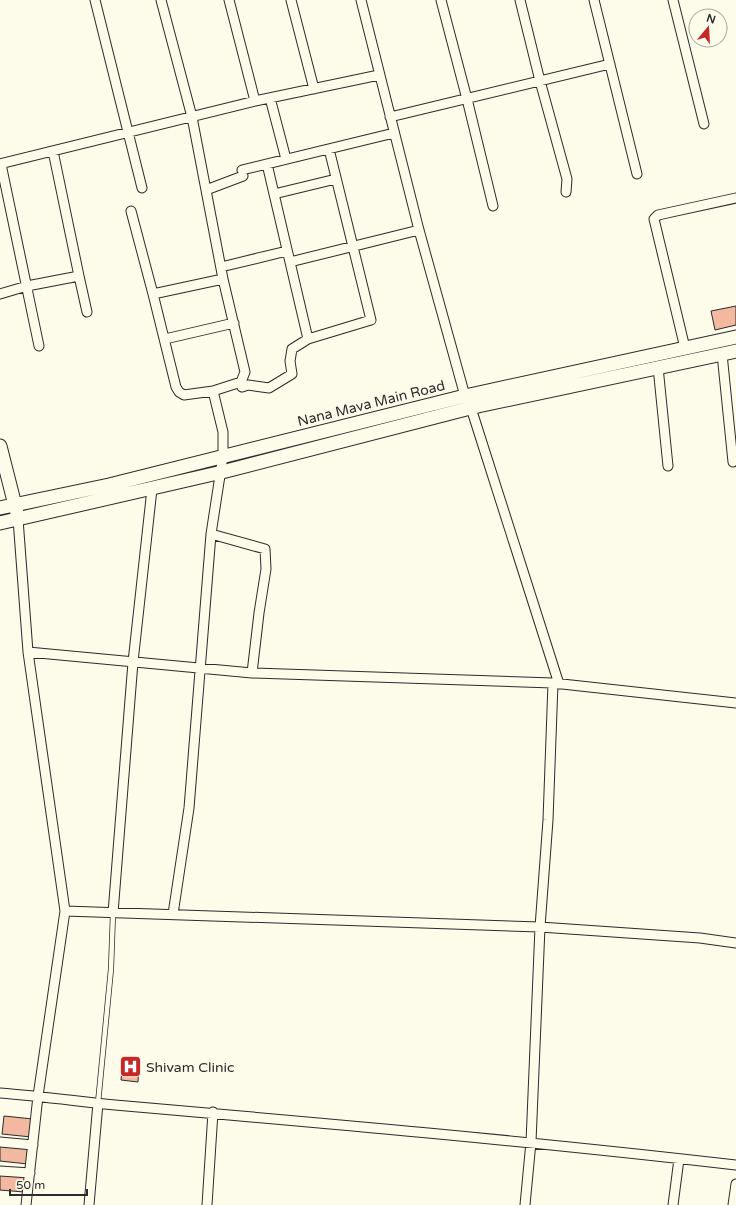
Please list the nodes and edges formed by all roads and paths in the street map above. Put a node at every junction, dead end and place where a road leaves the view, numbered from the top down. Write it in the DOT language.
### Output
graph roads {
  1 [pos="96,0"];
  2 [pos="161,0"];
  3 [pos="229,0"];
  4 [pos="291,0"];
  5 [pos="361,0"];
  6 [pos="441,0"];
  7 [pos="520,0"];
  8 [pos="594,0"];
  9 [pos="673,0"];
  10 [pos="610,64"];
  11 [pos="380,75"];
  12 [pos="540,81"];
  13 [pos="314,89"];
  14 [pos="270,98"];
  15 [pos="467,99"];
  16 [pos="255,101"];
  17 [pos="192,117"];
  18 [pos="390,117"];
  19 [pos="704,124"];
  20 [pos="129,133"];
  21 [pos="394,133"];
  22 [pos="330,149"];
  23 [pos="53,151"];
  24 [pos="286,159"];
  25 [pos="0,164"];
  26 [pos="267,164"];
  27 [pos="637,174"];
  28 [pos="336,179"];
  29 [pos="142,188"];
  30 [pos="206,190"];
  31 [pos="566,192"];
  32 [pos="274,194"];
  33 [pos="736,198"];
  34 [pos="493,206"];
  35 [pos="130,211"];
  36 [pos="419,230"];
  37 [pos="353,246"];
  38 [pos="287,251"];
  39 [pos="290,262"];
  40 [pos="221,267"];
  41 [pos="80,276"];
  42 [pos="223,279"];
  43 [pos="27,286"];
  44 [pos="0,294"];
  45 [pos="153,294"];
  46 [pos="87,312"];
  47 [pos="234,323"];
  48 [pos="736,337"];
  49 [pos="165,338"];
  50 [pos="308,339"];
  51 [pos="40,346"];
  52 [pos="685,348"];
  53 [pos="736,351"];
  54 [pos="722,354"];
  55 [pos="658,367"];
  56 [pos="242,387"];
  57 [pos="213,391"];
  58 [pos="465,396"];
  59 [pos="471,408"];
  60 [pos="0,446"];
  61 [pos="223,456"];
  62 [pos="732,462"];
  63 [pos="668,466"];
  64 [pos="222,472"];
  65 [pos="152,489"];
  66 [pos="15,504"];
  67 [pos="0,508"];
  68 [pos="18,519"];
  69 [pos="0,523"];
  70 [pos="211,534"];
  71 [pos="28,652"];
  72 [pos="133,662"];
  73 [pos="200,668"];
  74 [pos="252,673"];
  75 [pos="556,683"];
  76 [pos="736,703"];
  77 [pos="65,911"];
  78 [pos="113,912"];
  79 [pos="173,914"];
  80 [pos="540,928"];
  81 [pos="736,943"];
  82 [pos="0,1093"];
  83 [pos="38,1096"];
  84 [pos="98,1103"];
  85 [pos="213,1112"];
  86 [pos="0,1142"];
  87 [pos="531,1142"];
  88 [pos="33,1145"];
  89 [pos="679,1158"];
  90 [pos="736,1165"];
  91 [pos="0,1171"];
  92 [pos="30,1173"];
  93 [pos="736,1184"];
  94 [pos="26,1205"];
  95 [pos="89,1205"];
  96 [pos="207,1205"];
  97 [pos="525,1205"];
  98 [pos="673,1205"];
  99 [pos="733,1205"];
  1 -- 20 [label="street"];
  2 -- 17 [label="street"];
  3 -- 16 [label="street"];
  4 -- 13 [label="street"];
  5 -- 11 [label="street"];
  6 -- 15 [label="street"];
  7 -- 12 [label="street"];
  8 -- 10 [label="street"];
  9 -- 19 [label="street"];
  10 -- 12 [label="street"];
  10 -- 27 [label="street"];
  11 -- 13 [label="street"];
  11 -- 18 [label="street"];
  12 -- 15 [label="street"];
  12 -- 31 [label="street"];
  13 -- 14 [label="street"];
  14 -- 16 [label="street"];
  14 -- 24 [label="street"];
  15 -- 18 [label="street"];
  15 -- 34 [label="street"];
  16 -- 17 [label="street"];
  17 -- 20 [label="street"];
  17 -- 30 [label="street"];
  18 -- 21 [label="street"];
  20 -- 23 [label="street"];
  20 -- 29 [label="street"];
  21 -- 22 [label="street"];
  21 -- 36 [label="street"];
  22 -- 24 [label="street"];
  22 -- 28 [label="street"];
  23 -- 25 [label="street"];
  23 -- 41 [label="street"];
  24 -- 26 [label="street"];
  25 -- 43 [label="street"];
  26 -- 30 [label="street"];
  26 -- 32 [label="street"];
  28 -- 32 [label="street"];
  28 -- 37 [label="street"];
  30 -- 40 [label="street"];
  32 -- 38 [label="street"];
  33 -- 52 [label="street"];
  35 -- 45 [label="street"];
  36 -- 37 [label="street"];
  36 -- 58 [label="street"];
  37 -- 39 [label="street"];
  37 -- 50 [label="street"];
  38 -- 39 [label="street"];
  38 -- 40 [label="street"];
  39 -- 50 [label="street"];
  40 -- 42 [label="street"];
  41 -- 43 [label="street"];
  41 -- 46 [label="street"];
  42 -- 45 [label="street"];
  42 -- 47 [label="street"];
  43 -- 44 [label="street"];
  43 -- 51 [label="street"];
  45 -- 49 [label="street"];
  47 -- 49 [label="street"];
  47 -- 57 [label="street"];
  48 -- 52 [label="street, Nana Mava Main Road"];
  49 -- 57 [label="street"];
  50 -- 56 [label="street"];
  52 -- 58 [label="street, Nana Mava Main Road"];
  53 -- 54 [label="street, Nana Mava Main Road"];
  54 -- 55 [label="street, Nana Mava Main Road"];
  54 -- 62 [label="street"];
  55 -- 59 [label="street, Nana Mava Main Road"];
  55 -- 63 [label="street"];
  57 -- 61 [label="street"];
  58 -- 59 [label="street"];
  58 -- 61 [label="street, Nana Mava Main Road"];
  59 -- 64 [label="street, Nana Mava Main Road"];
  59 -- 75 [label="street"];
  60 -- 66 [label="street"];
  61 -- 64 [label="street"];
  61 -- 66 [label="street, Nana Mava Main Road"];
  64 -- 65 [label="street, Nana Mava Main Road"];
  64 -- 70 [label="street"];
  65 -- 68 [label="street, Nana Mava Main Road"];
  65 -- 72 [label="street"];
  66 -- 67 [label="street, Nana Mava Main Road"];
  66 -- 68 [label="street"];
  68 -- 69 [label="street, Nana Mava Main Road"];
  68 -- 71 [label="street"];
  70 -- 73 [label="street"];
  70 -- 74 [label="street"];
  71 -- 72 [label="street"];
  71 -- 77 [label="street"];
  72 -- 73 [label="street"];
  72 -- 78 [label="street"];
  73 -- 74 [label="street"];
  73 -- 79 [label="street"];
  74 -- 75 [label="street"];
  75 -- 76 [label="street"];
  75 -- 80 [label="street"];
  77 -- 78 [label="street"];
  77 -- 83 [label="street"];
  78 -- 79 [label="street"];
  78 -- 84 [label="lane"];
  79 -- 80 [label="street"];
  80 -- 81 [label="street"];
  80 -- 87 [label="street"];
  82 -- 83 [label="street"];
  83 -- 84 [label="street"];
  83 -- 88 [label="street"];
  84 -- 85 [label="street"];
  84 -- 95 [label="street"];
  85 -- 87 [label="street"];
  85 -- 96 [label="street"];
  86 -- 88 [label="street"];
  87 -- 89 [label="street"];
  87 -- 97 [label="street"];
  88 -- 92 [label="street"];
  89 -- 90 [label="street"];
  89 -- 98 [label="street"];
  91 -- 92 [label="street"];
  92 -- 94 [label="street"];
  93 -- 99 [label="street"];
}
